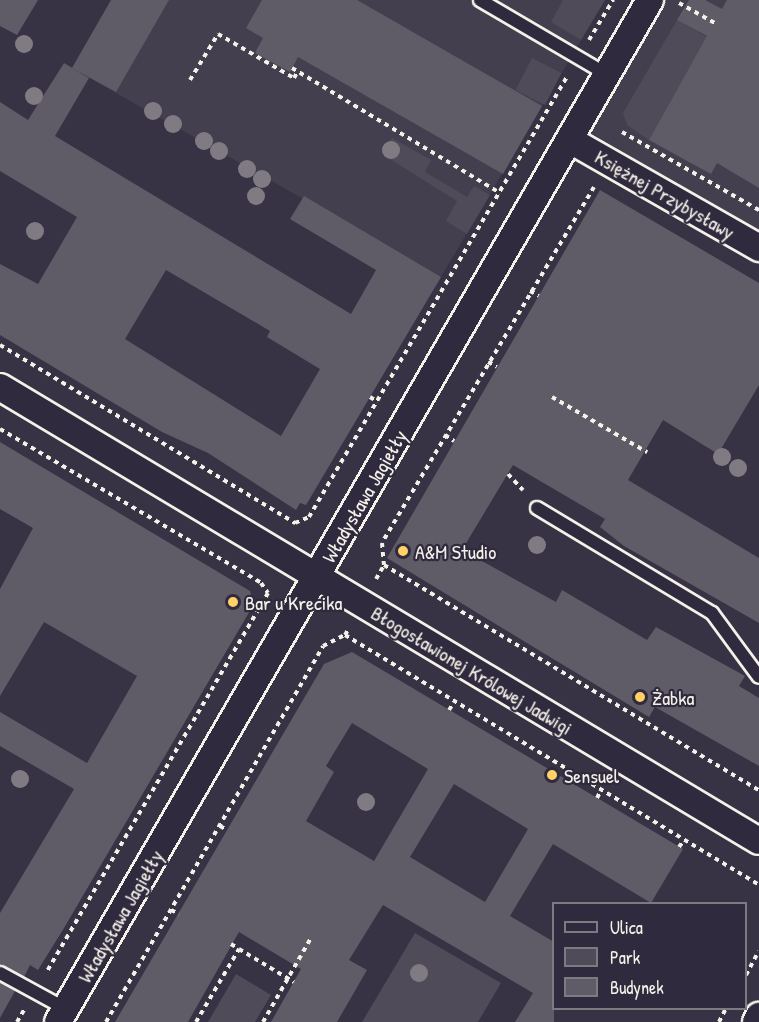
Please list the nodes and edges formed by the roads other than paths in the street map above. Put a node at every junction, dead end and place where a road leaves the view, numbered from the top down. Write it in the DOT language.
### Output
graph roads {
  1 [pos="480,0"];
  2 [pos="650,0"];
  3 [pos="608,75"];
  4 [pos="570,140"];
  5 [pos="759,248"];
  6 [pos="0,387"];
  7 [pos="537,507"];
  8 [pos="317,577"];
  9 [pos="759,677"];
  10 [pos="759,841"];
  11 [pos="0,973"];
  12 [pos="62,1015"];
  13 [pos="759,1017"];
  14 [pos="756,1022"];
  1 -- 3 [label="lane"];
  2 -- 3 [label="street, Władysława Jagiełły"];
  3 -- 4 [label="street, Władysława Jagiełły"];
  4 -- 5 [label="street, Księżnej Przybysławy"];
  4 -- 8 [label="street, Władysława Jagiełły"];
  6 -- 8 [label="street, Błogosławionej Królowej Jadwigi"];
  7 -- 9 [label="lane"];
  8 -- 10 [label="street, Błogosławionej Królowej Jadwigi"];
  8 -- 12 [label="street, Władysława Jagiełły"];
  11 -- 12 [label="lane"];
  13 -- 14 [label="street"];
}
